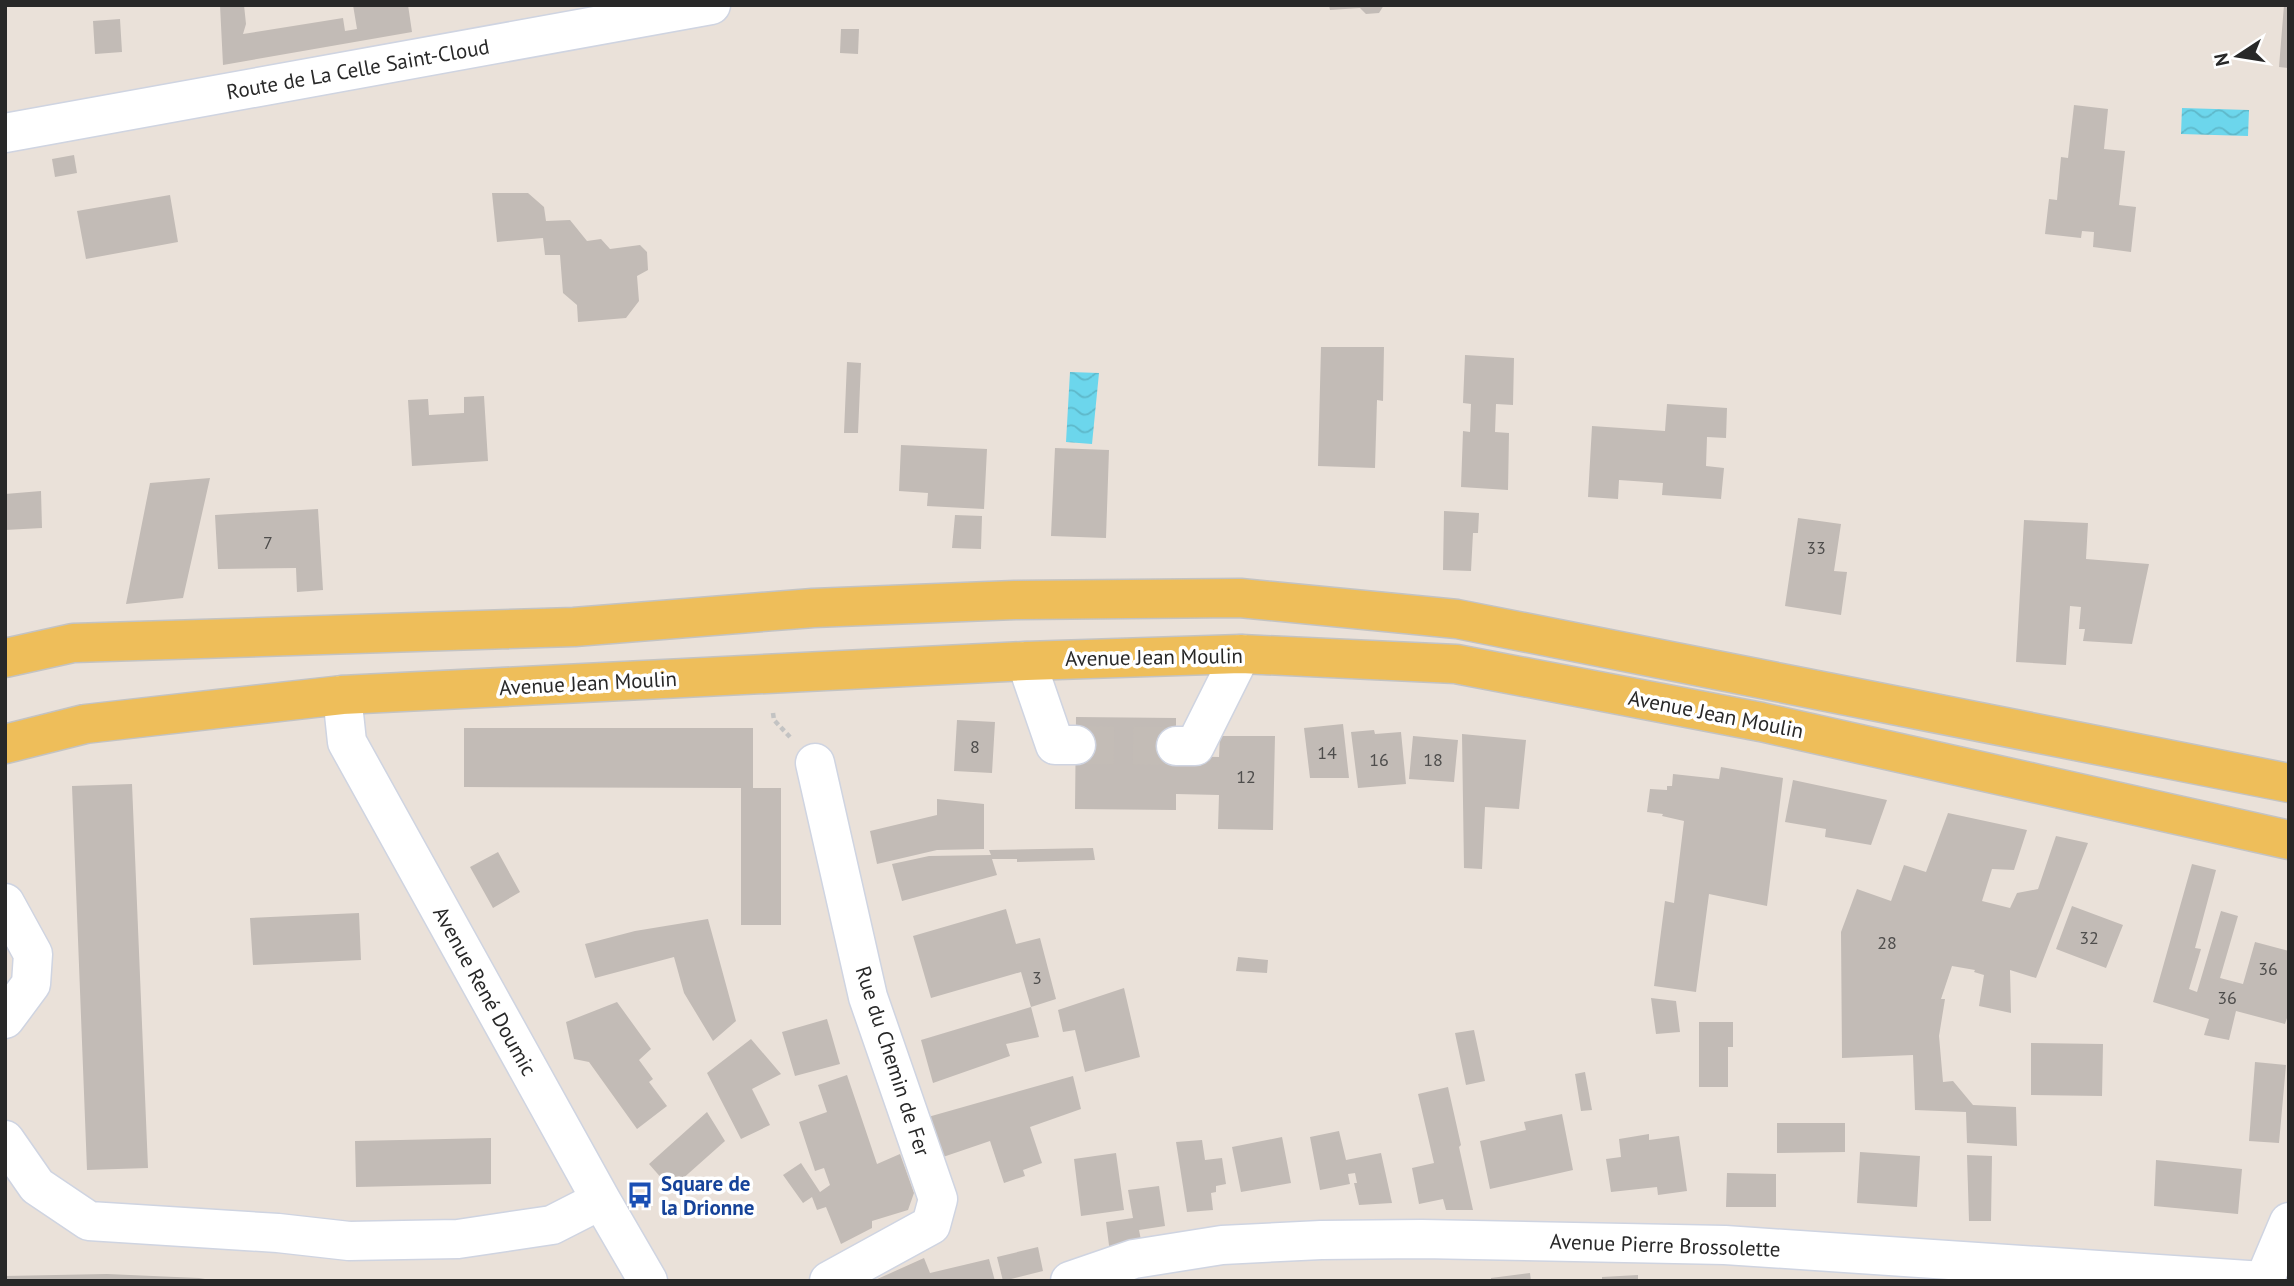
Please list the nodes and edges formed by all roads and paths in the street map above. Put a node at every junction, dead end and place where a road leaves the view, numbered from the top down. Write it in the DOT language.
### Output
graph roads {
  1 [pos="711,5"];
  2 [pos="5,133"];
  3 [pos="1241,654"];
  4 [pos="5,658"];
  5 [pos="1026,661"];
  6 [pos="768,674"];
  7 [pos="342,695"];
  8 [pos="5,744"];
  9 [pos="1076,745"];
  10 [pos="1176,746"];
  11 [pos="815,763"];
  12 [pos="2289,783"];
  13 [pos="2289,840"];
  14 [pos="5,902"];
  15 [pos="5,1019"];
  16 [pos="5,1140"];
  17 [pos="601,1200"];
  18 [pos="2289,1222"];
  19 [pos="1147,1270"];
  20 [pos="2043,1273"];
  21 [pos="648,1281"];
  22 [pos="829,1281"];
  23 [pos="1070,1281"];
  24 [pos="2264,1281"];
  1 -- 2 [label="street, Route de La Celle Saint-Cloud"];
  3 -- 5 [label="main road, Avenue Jean Moulin"];
  3 -- 10 [label="street"];
  3 -- 13 [label="main road, Avenue Jean Moulin"];
  4 -- 12 [label="main road, Avenue Jean Moulin"];
  5 -- 6 [label="main road, Avenue Jean Moulin"];
  5 -- 9 [label="street"];
  6 -- 7 [label="main road, Avenue Jean Moulin"];
  6 -- 11 [label="path"];
  7 -- 8 [label="main road, Avenue Jean Moulin"];
  7 -- 17 [label="street, Avenue René Doumic"];
  11 -- 22 [label="street, Rue du Chemin de Fer"];
  14 -- 15 [label="street"];
  16 -- 17 [label="street"];
  17 -- 21 [label="street, Avenue René Doumic"];
  18 -- 24 [label="street, Avenue Pierre Brossolette"];
  19 -- 20 [label="street, Avenue Pierre Brossolette"];
  19 -- 23 [label="street, Avenue Pierre Brossolette"];
  20 -- 24 [label="street, Avenue Pierre Brossolette"];
}
